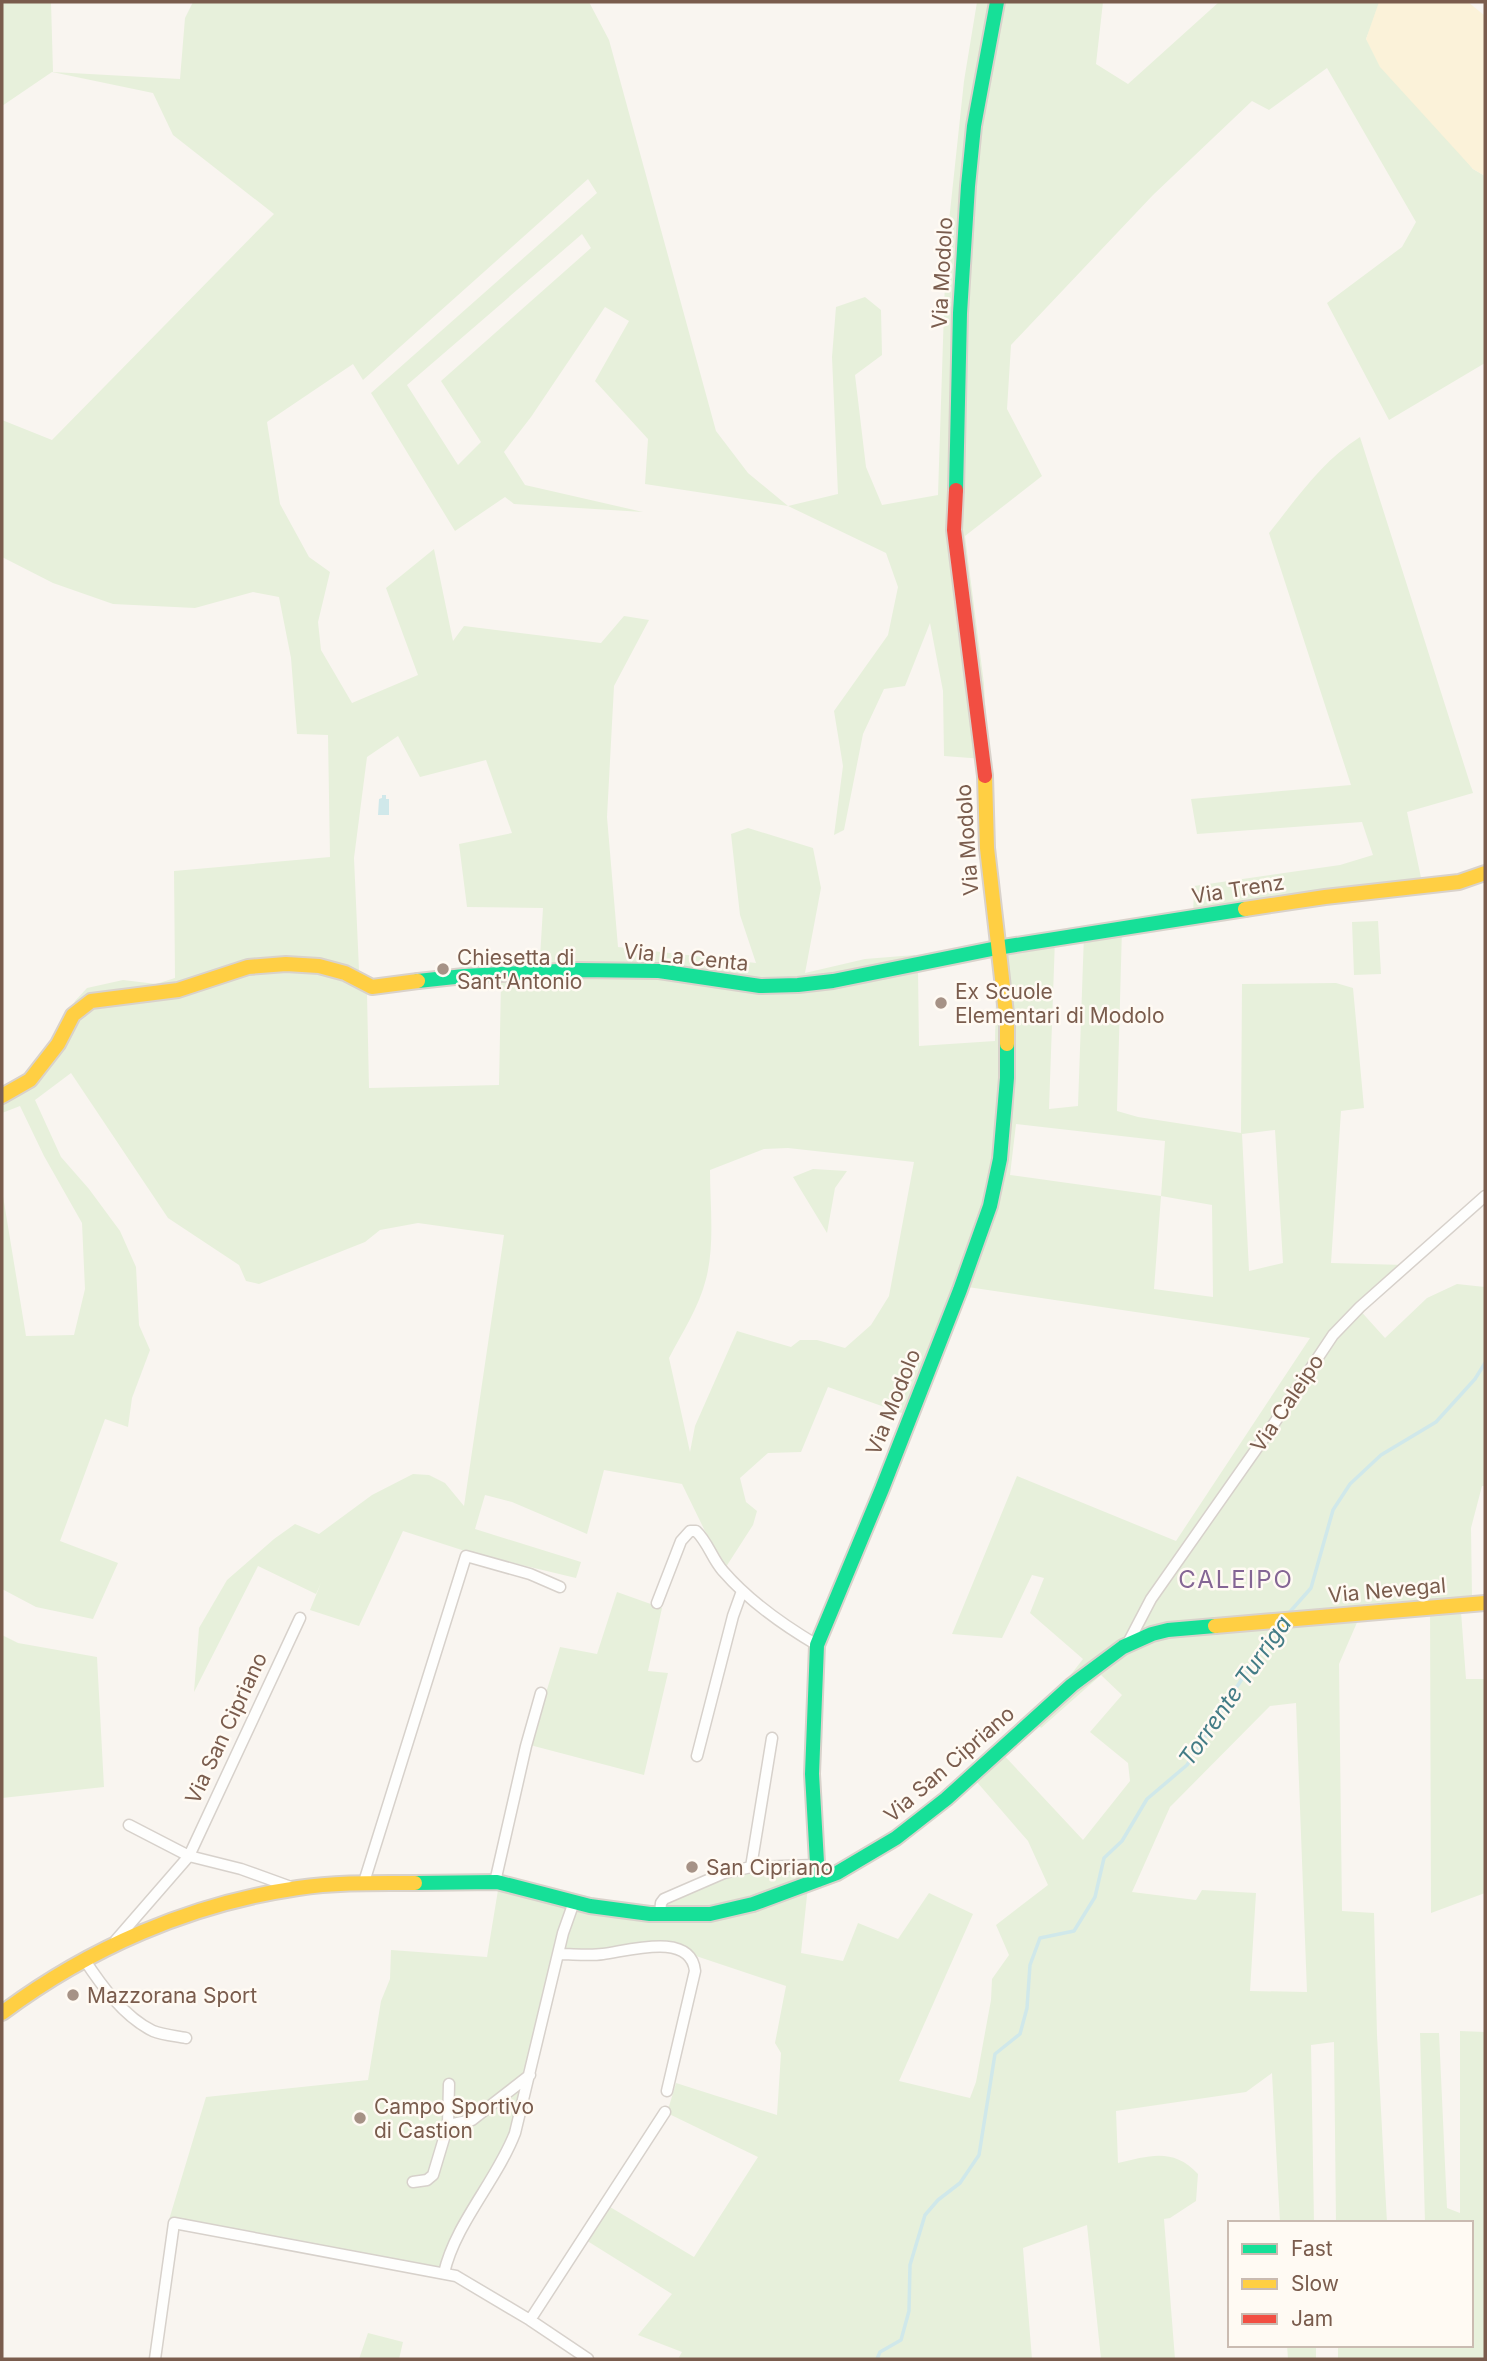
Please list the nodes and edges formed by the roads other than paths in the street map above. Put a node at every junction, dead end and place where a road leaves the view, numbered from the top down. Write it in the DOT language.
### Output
graph roads {
  1 [pos="998,2"];
  2 [pos="1485,873"];
  3 [pos="996,948"];
  4 [pos="2,1096"];
  5 [pos="1485,1196"];
  6 [pos="560,1587"];
  7 [pos="742,1591"];
  8 [pos="1485,1602"];
  9 [pos="657,1603"];
  10 [pos="300,1618"];
  11 [pos="1128,1643"];
  12 [pos="817,1645"];
  13 [pos="541,1693"];
  14 [pos="772,1738"];
  15 [pos="697,1756"];
  16 [pos="129,1825"];
  17 [pos="189,1856"];
  18 [pos="816,1865"];
  19 [pos="751,1867"];
  20 [pos="818,1880"];
  21 [pos="365,1882"];
  22 [pos="495,1882"];
  23 [pos="295,1889"];
  24 [pos="574,1902"];
  25 [pos="660,1914"];
  26 [pos="112,1946"];
  27 [pos="559,1954"];
  28 [pos="84,1959"];
  29 [pos="3,2010"];
  30 [pos="2,2027"];
  31 [pos="186,2038"];
  32 [pos="530,2074"];
  33 [pos="449,2084"];
  34 [pos="667,2091"];
  35 [pos="665,2112"];
  36 [pos="448,2125"];
  37 [pos="413,2182"];
  38 [pos="444,2273"];
  39 [pos="530,2320"];
  40 [pos="156,2359"];
  41 [pos="588,2359"];
  1 -- 3 [label="street, Via Modolo"];
  2 -- 3 [label="street, Via Trenz"];
  3 -- 4 [label="street, Via La Centa"];
  3 -- 12 [label="street, Via Modolo"];
  5 -- 11 [label="street, Via Caleipo"];
  6 -- 21 [label="street"];
  7 -- 9 [label="street"];
  7 -- 12 [label="street"];
  7 -- 15 [label="street"];
  8 -- 11 [label="street, Via Nevegal"];
  10 -- 17 [label="street, Via San Cipriano"];
  11 -- 20 [label="street, Via San Cipriano"];
  12 -- 18 [label="street, Via Modolo"];
  13 -- 22 [label="street"];
  14 -- 19 [label="street"];
  16 -- 17 [label="street, Via San Cipriano"];
  17 -- 23 [label="street, Via San Cipriano"];
  17 -- 26 [label="street, Via San Cipriano"];
  18 -- 19 [label="street"];
  18 -- 20 [label="street, Via Modolo"];
  19 -- 25 [label="street"];
  20 -- 25 [label="street, Via San Cipriano"];
  21 -- 22 [label="street, Via San Cipriano"];
  21 -- 23 [label="street, Via San Cipriano"];
  22 -- 24 [label="street, Via San Cipriano"];
  23 -- 26 [label="street, Via San Cipriano"];
  24 -- 25 [label="street, Via San Cipriano"];
  24 -- 27 [label="street"];
  26 -- 28 [label="street, Via San Cipriano"];
  27 -- 32 [label="street"];
  27 -- 34 [label="street"];
  28 -- 29 [label="street, Via San Cipriano"];
  28 -- 31 [label="street"];
  29 -- 30 [label="street"];
  32 -- 36 [label="street"];
  32 -- 38 [label="street"];
  33 -- 36 [label="street"];
  35 -- 39 [label="street"];
  36 -- 37 [label="street"];
  38 -- 39 [label="street"];
  38 -- 40 [label="street"];
  39 -- 41 [label="street"];
}
